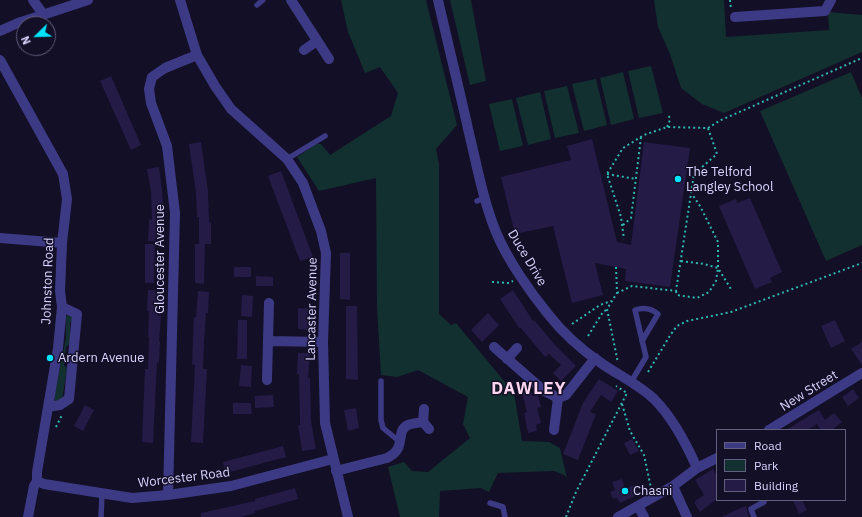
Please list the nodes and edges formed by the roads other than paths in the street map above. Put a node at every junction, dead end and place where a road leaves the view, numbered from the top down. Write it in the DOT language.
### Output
graph roads {
  1 [pos="33,0"];
  2 [pos="88,0"];
  3 [pos="180,0"];
  4 [pos="263,0"];
  5 [pos="291,0"];
  6 [pos="438,0"];
  7 [pos="831,0"];
  8 [pos="256,4"];
  9 [pos="43,14"];
  10 [pos="735,17"];
  11 [pos="0,30"];
  12 [pos="317,41"];
  13 [pos="304,50"];
  14 [pos="197,55"];
  15 [pos="328,59"];
  16 [pos="0,60"];
  17 [pos="324,136"];
  18 [pos="288,159"];
  19 [pos="0,238"];
  20 [pos="62,243"];
  21 [pos="269,303"];
  22 [pos="62,307"];
  23 [pos="268,341"];
  24 [pos="642,341"];
  25 [pos="323,342"];
  26 [pos="494,347"];
  27 [pos="517,348"];
  28 [pos="595,358"];
  29 [pos="507,359"];
  30 [pos="862,373"];
  31 [pos="267,380"];
  32 [pos="381,381"];
  33 [pos="631,382"];
  34 [pos="558,398"];
  35 [pos="48,407"];
  36 [pos="424,409"];
  37 [pos="771,429"];
  38 [pos="554,430"];
  39 [pos="400,442"];
  40 [pos="716,458"];
  41 [pos="333,459"];
  42 [pos="697,468"];
  43 [pos="336,471"];
  44 [pos="37,481"];
  45 [pos="673,486"];
  46 [pos="102,493"];
  47 [pos="168,495"];
  48 [pos="764,502"];
  49 [pos="490,503"];
  50 [pos="638,506"];
  51 [pos="28,517"];
  52 [pos="101,517"];
  53 [pos="348,517"];
  54 [pos="505,517"];
  55 [pos="618,517"];
  56 [pos="644,517"];
  57 [pos="688,517"];
  58 [pos="754,517"];
  1 -- 9 [label="street"];
  2 -- 9 [label="street"];
  3 -- 14 [label="street, Lancaster Avenue"];
  4 -- 8 [label="lane"];
  5 -- 12 [label="street"];
  6 -- 28 [label="street, Duce Drive"];
  7 -- 10 [label="street"];
  9 -- 11 [label="street"];
  12 -- 13 [label="street"];
  12 -- 15 [label="street"];
  14 -- 18 [label="street, Lancaster Avenue"];
  14 -- 47 [label="street, Gloucester Avenue"];
  16 -- 20 [label="street, Johnston Road"];
  17 -- 18 [label="lane"];
  18 -- 25 [label="street, Lancaster Avenue"];
  19 -- 20 [label="street"];
  20 -- 22 [label="street, Johnston Road"];
  21 -- 23 [label="street"];
  22 -- 35 [label="street, Johnston Road"];
  22 -- 35 [label="street"];
  23 -- 25 [label="street"];
  23 -- 31 [label="street"];
  24 -- 24 [label="lane"];
  24 -- 33 [label="lane"];
  25 -- 41 [label="street, Lancaster Avenue"];
  26 -- 29 [label="street"];
  27 -- 29 [label="street"];
  28 -- 33 [label="street, Duce Drive"];
  28 -- 34 [label="street"];
  29 -- 34 [label="street"];
  30 -- 37 [label="street, New Street"];
  32 -- 39 [label="lane"];
  33 -- 42 [label="street, Duce Drive"];
  34 -- 38 [label="street"];
  35 -- 44 [label="street, Johnston Road"];
  36 -- 39 [label="street"];
  39 -- 43 [label="street"];
  40 -- 42 [label="street"];
  41 -- 43 [label="street, Lancaster Avenue"];
  41 -- 47 [label="street, Worcester Road"];
  42 -- 45 [label="street"];
  43 -- 53 [label="street, Lancaster Avenue"];
  44 -- 46 [label="street, Worcester Road"];
  44 -- 51 [label="street, Johnston Road"];
  45 -- 50 [label="street"];
  45 -- 57 [label="street"];
  46 -- 47 [label="street, Worcester Road"];
  46 -- 52 [label="lane"];
  48 -- 58 [label="lane"];
  49 -- 54 [label="lane"];
  50 -- 55 [label="street"];
  50 -- 56 [label="street"];
}
